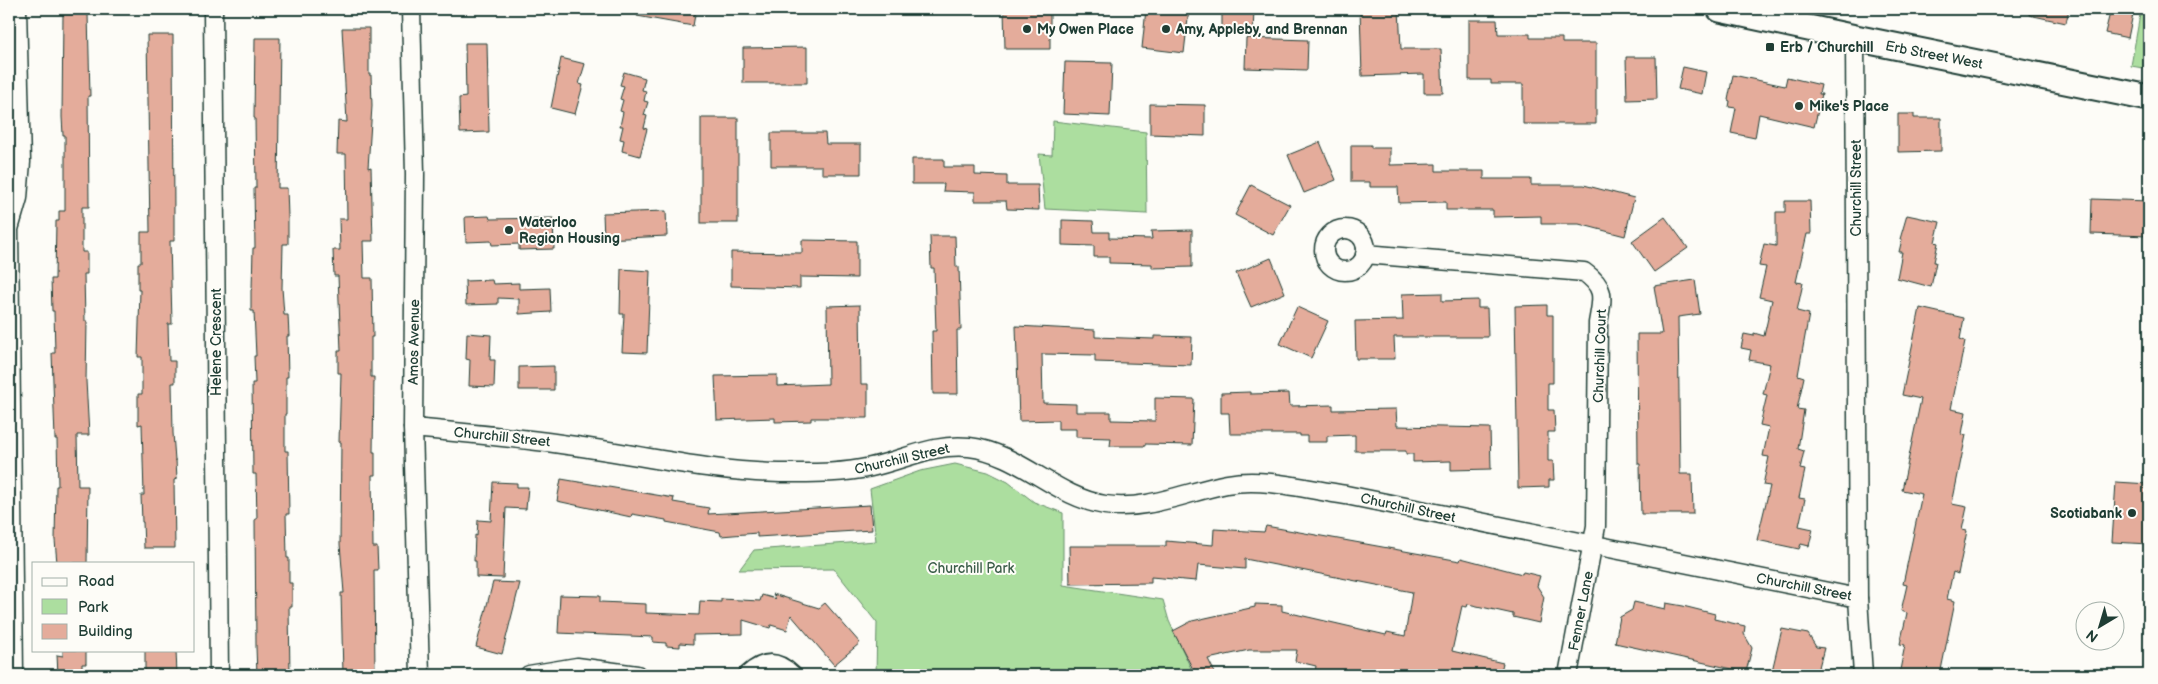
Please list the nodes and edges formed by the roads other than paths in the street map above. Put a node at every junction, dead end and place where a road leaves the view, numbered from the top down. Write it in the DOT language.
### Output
graph roads {
  1 [pos="17,9"];
  2 [pos="213,9"];
  3 [pos="411,9"];
  4 [pos="1720,9"];
  5 [pos="1855,38"];
  6 [pos="2149,98"];
  7 [pos="1366,254"];
  8 [pos="10,325"];
  9 [pos="413,428"];
  10 [pos="1593,546"];
  11 [pos="1858,598"];
  12 [pos="14,675"];
  13 [pos="219,675"];
  14 [pos="422,675"];
  15 [pos="529,675"];
  16 [pos="637,675"];
  17 [pos="748,675"];
  18 [pos="792,675"];
  19 [pos="1568,675"];
  20 [pos="1863,675"];
  1 -- 8 [label="street"];
  2 -- 13 [label="street, Helene Crescent"];
  3 -- 9 [label="street, Amos Avenue"];
  4 -- 5 [label="main road, Erb Street West"];
  5 -- 6 [label="main road, Erb Street West"];
  5 -- 11 [label="street, Churchill Street"];
  7 -- 10 [label="street, Churchill Court"];
  8 -- 12 [label="street"];
  9 -- 10 [label="street, Churchill Street"];
  9 -- 14 [label="street, Amos Avenue"];
  10 -- 11 [label="street, Churchill Street"];
  10 -- 19 [label="street, Fenner Lane"];
  11 -- 20 [label="street"];
  15 -- 16 [label="street"];
  17 -- 18 [label="street"];
}
